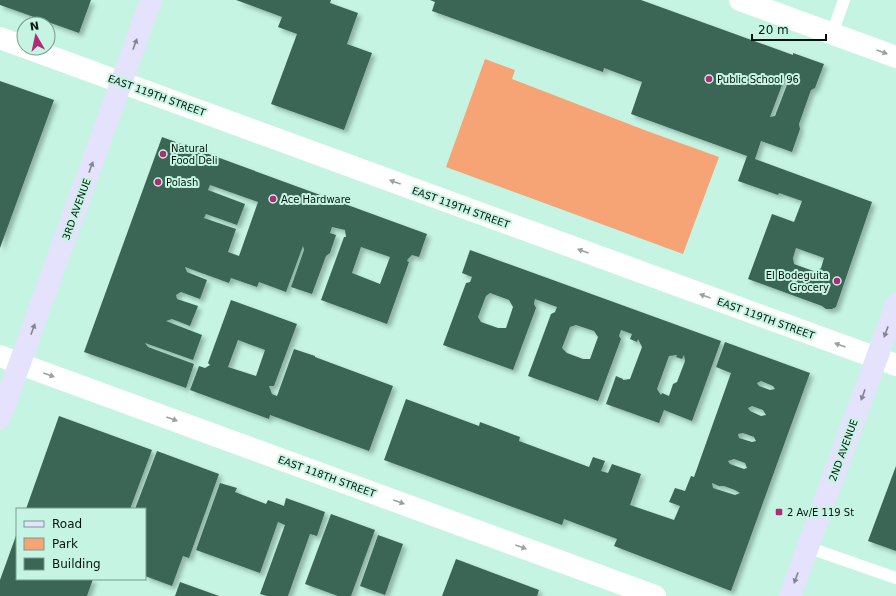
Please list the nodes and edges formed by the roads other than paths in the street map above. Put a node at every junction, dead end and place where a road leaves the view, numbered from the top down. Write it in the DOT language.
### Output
graph roads {
  1 [pos="151,0"];
  2 [pos="740,0"];
  3 [pos="844,0"];
  4 [pos="832,34"];
  5 [pos="0,38"];
  6 [pos="16,44"];
  7 [pos="48,56"];
  8 [pos="896,57"];
  9 [pos="121,82"];
  10 [pos="896,305"];
  11 [pos="0,356"];
  12 [pos="886,362"];
  13 [pos="20,364"];
  14 [pos="0,418"];
  15 [pos="807,547"];
  16 [pos="896,578"];
  17 [pos="655,596"];
  18 [pos="790,596"];
  9 -- 1 [label="main road, 3RD AVENUE, one-way"];
  2 -- 4 [label="street"];
  3 -- 4 [label="lane"];
  4 -- 8 [label="street, one-way"];
  5 -- 6 [label="street, EAST 119TH STREET"];
  7 -- 9 [label="street, EAST 119TH STREET"];
  12 -- 9 [label="street, EAST 119TH STREET, one-way"];
  13 -- 9 [label="main road, 3RD AVENUE, one-way"];
  10 -- 12 [label="main road, 2ND AVENUE, one-way"];
  11 -- 13 [label="street, EAST 118TH STREET"];
  12 -- 15 [label="main road, 2ND AVENUE, one-way"];
  13 -- 14 [label="main road, 3RD AVENUE"];
  13 -- 17 [label="street, EAST 118TH STREET, one-way"];
  15 -- 16 [label="lane"];
  15 -- 18 [label="main road, 2ND AVENUE, one-way"];
}
